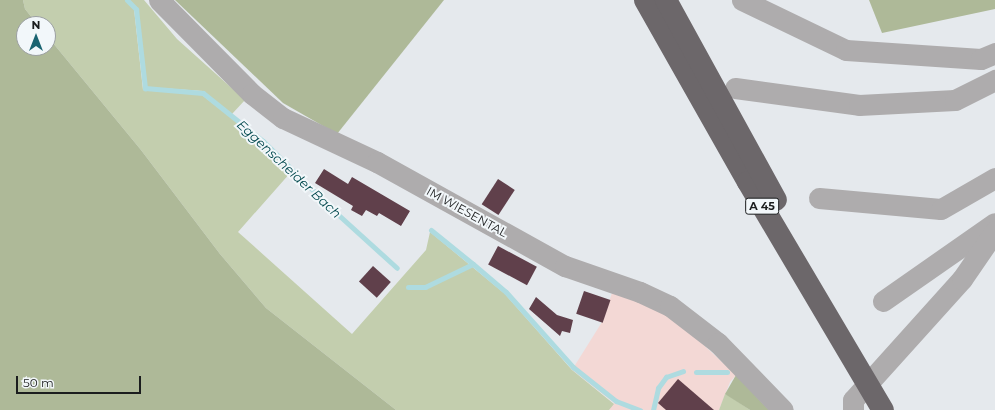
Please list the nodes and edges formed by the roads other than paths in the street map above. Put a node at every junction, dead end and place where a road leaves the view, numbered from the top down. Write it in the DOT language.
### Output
graph roads {
  1 [pos="159,0"];
  2 [pos="645,0"];
  3 [pos="666,0"];
  4 [pos="742,0"];
  5 [pos="995,53"];
  6 [pos="995,80"];
  7 [pos="735,88"];
  8 [pos="995,178"];
  9 [pos="819,198"];
  10 [pos="995,223"];
  11 [pos="995,232"];
  12 [pos="883,301"];
  13 [pos="783,410"];
  14 [pos="853,410"];
  15 [pos="883,410"];
  16 [pos="899,410"];
  1 -- 13 [label="street, IM WIESENTAL"];
  2 -- 15 [label="highway, A 45, bridge"];
  3 -- 16 [label="highway, A 45, bridge"];
  4 -- 5 [label="street"];
  6 -- 7 [label="street"];
  8 -- 9 [label="street"];
  10 -- 12 [label="street"];
  11 -- 14 [label="street"];
}
